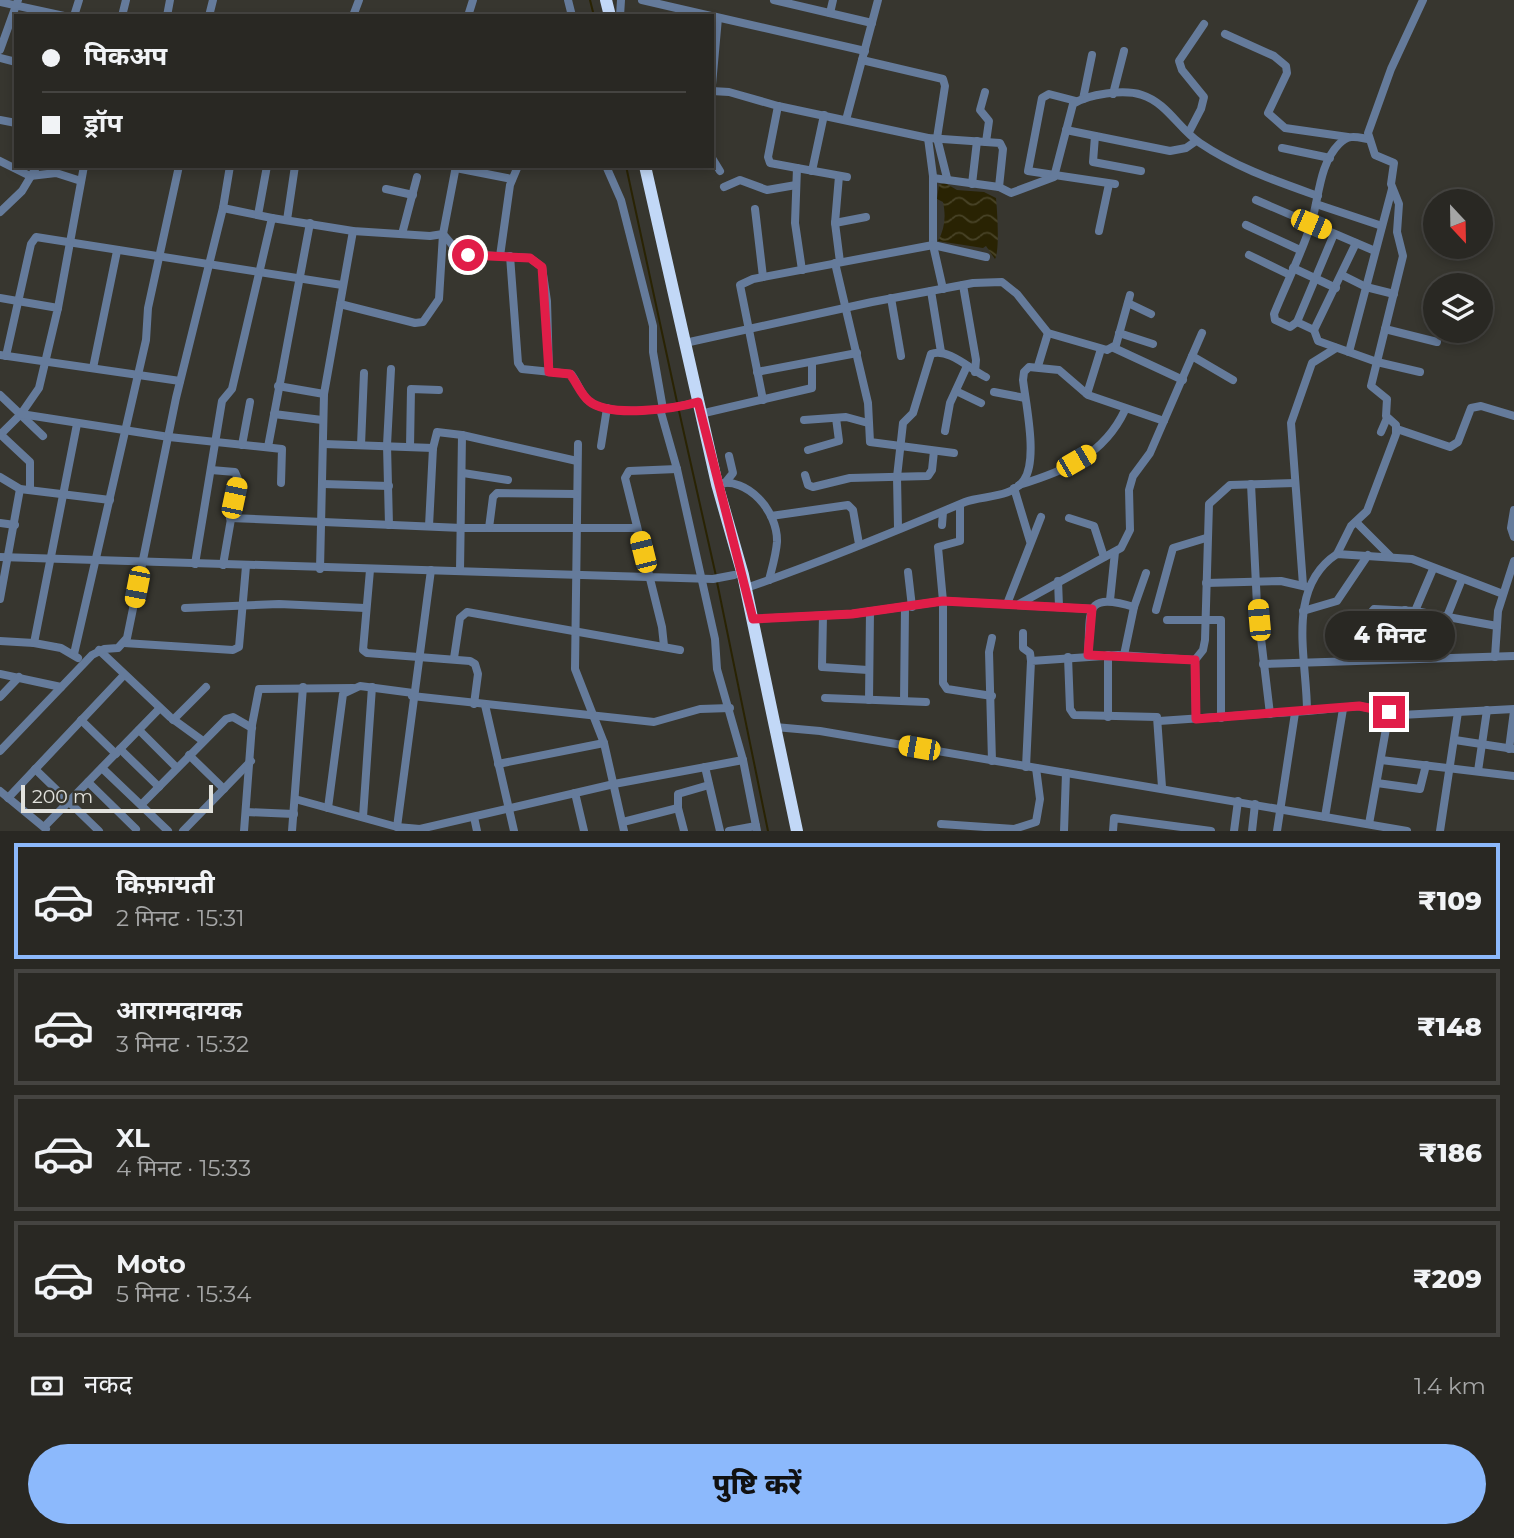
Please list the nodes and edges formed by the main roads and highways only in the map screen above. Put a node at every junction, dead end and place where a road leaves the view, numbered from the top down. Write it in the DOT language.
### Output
graph roads {
  1 [pos="645,168"];
  2 [pos="721,500"];
  3 [pos="789,831"];
  4 [pos="797,831"];
  1 -- 2 [label="highway"];
  2 -- 3 [label="highway"];
  2 -- 4 [label="highway"];
}
